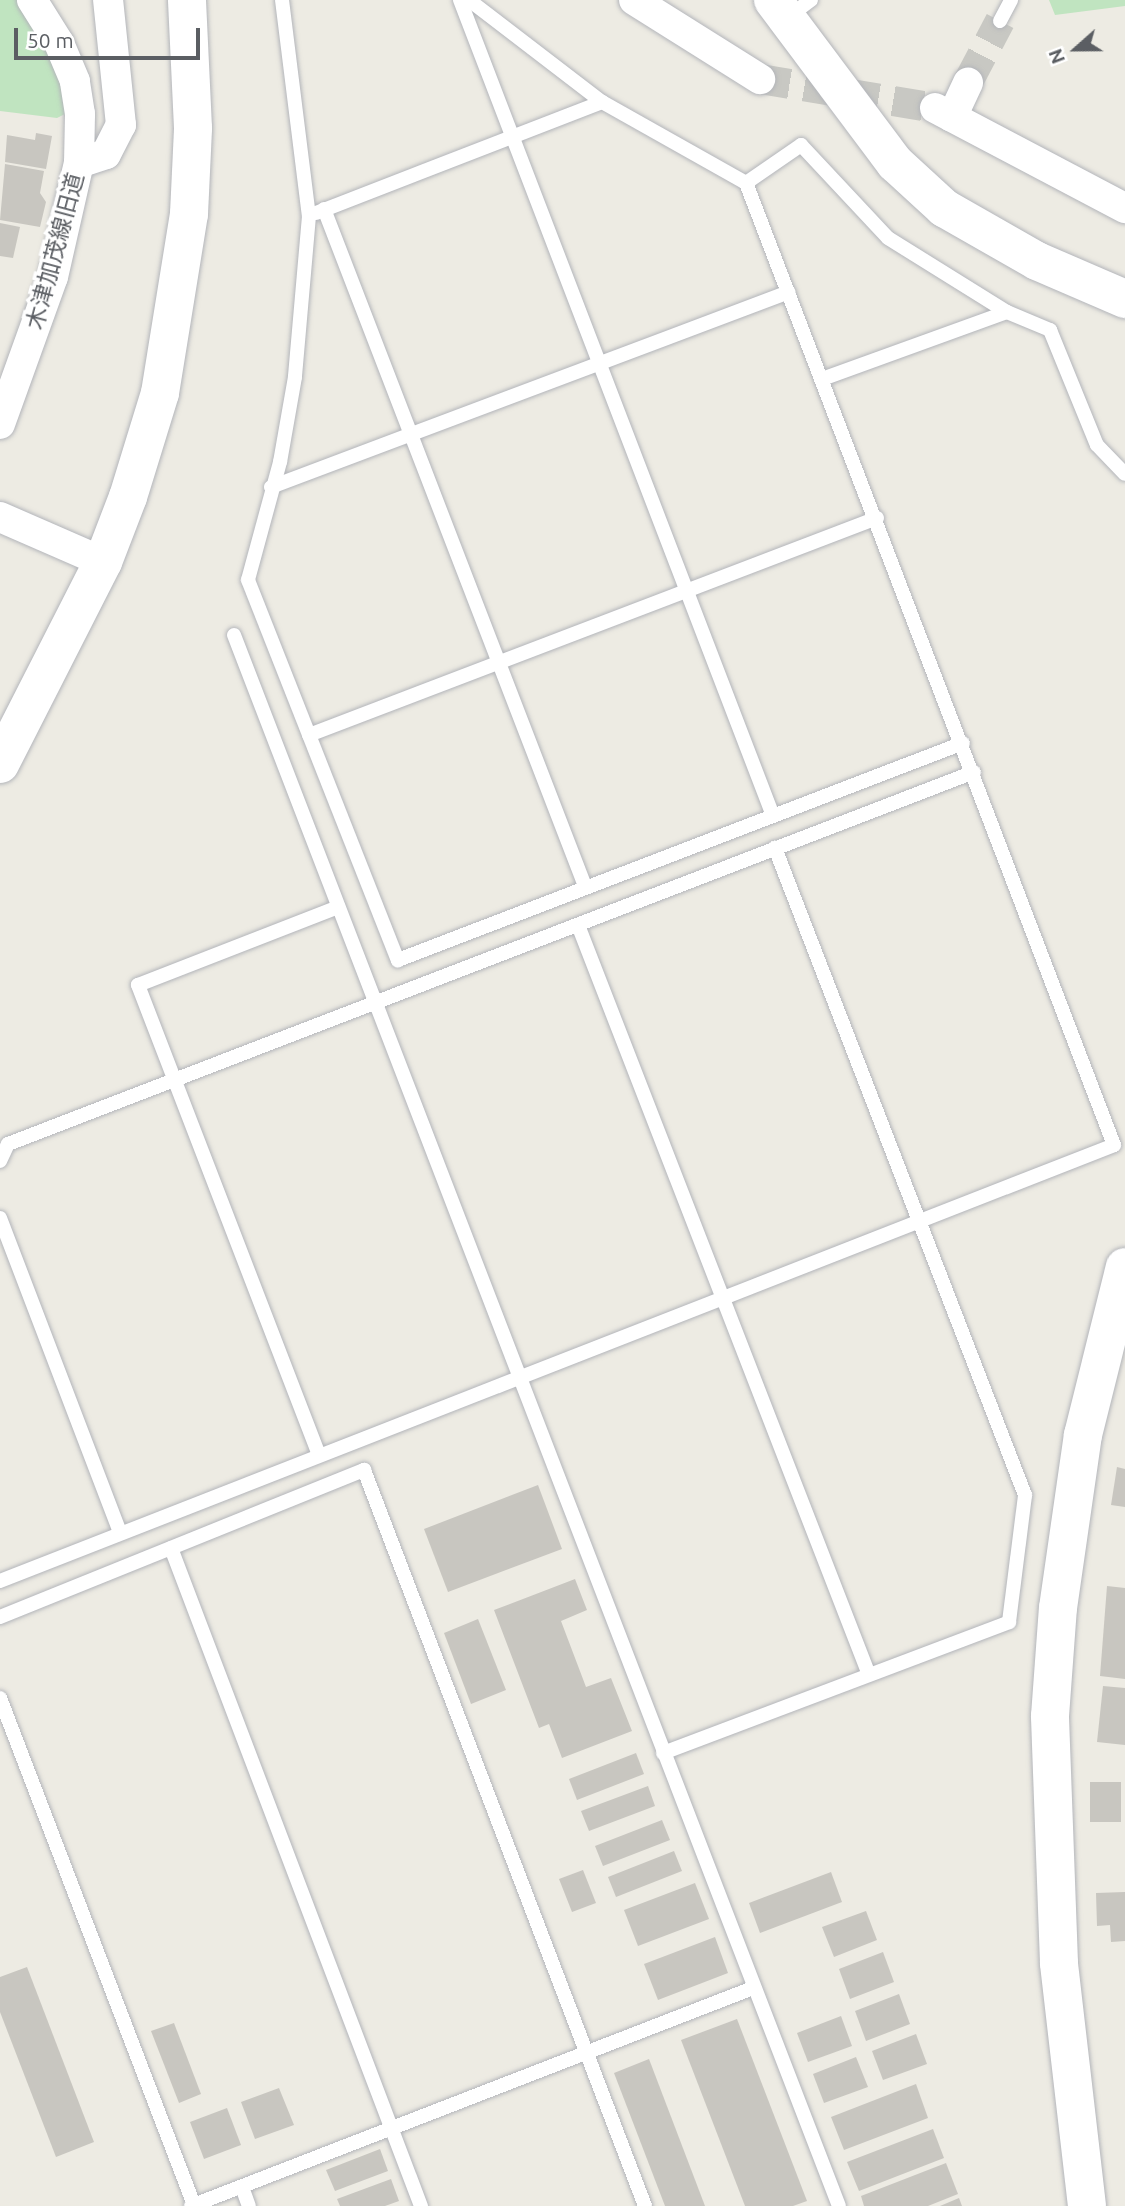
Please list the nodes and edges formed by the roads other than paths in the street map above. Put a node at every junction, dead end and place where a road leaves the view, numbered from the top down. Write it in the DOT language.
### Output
graph roads {
  1 [pos="32,0"];
  2 [pos="108,0"];
  3 [pos="187,0"];
  4 [pos="282,0"];
  5 [pos="460,0"];
  6 [pos="469,0"];
  7 [pos="634,0"];
  8 [pos="1011,0"];
  9 [pos="791,6"];
  10 [pos="1000,21"];
  11 [pos="760,79"];
  12 [pos="968,82"];
  13 [pos="602,102"];
  14 [pos="512,138"];
  15 [pos="79,163"];
  16 [pos="746,183"];
  17 [pos="1125,208"];
  18 [pos="324,209"];
  19 [pos="309,216"];
  20 [pos="789,292"];
  21 [pos="1125,299"];
  22 [pos="1007,312"];
  23 [pos="599,365"];
  24 [pos="822,379"];
  25 [pos="0,424"];
  26 [pos="411,436"];
  27 [pos="1125,474"];
  28 [pos="271,487"];
  29 [pos="0,517"];
  30 [pos="877,518"];
  31 [pos="103,562"];
  32 [pos="687,591"];
  33 [pos="234,635"];
  34 [pos="499,663"];
  35 [pos="309,735"];
  36 [pos="963,743"];
  37 [pos="0,764"];
  38 [pos="974,772"];
  39 [pos="773,816"];
  40 [pos="775,848"];
  41 [pos="585,886"];
  42 [pos="338,907"];
  43 [pos="578,925"];
  44 [pos="375,1001"];
  45 [pos="173,1080"];
  46 [pos="0,1161"];
  47 [pos="0,1218"];
  48 [pos="918,1223"];
  49 [pos="1125,1268"];
  50 [pos="722,1301"];
  51 [pos="519,1378"];
  52 [pos="319,1455"];
  53 [pos="120,1532"];
  54 [pos="171,1548"];
  55 [pos="0,1581"];
  56 [pos="0,1617"];
  57 [pos="869,1675"];
  58 [pos="0,1698"];
  59 [pos="663,1753"];
  60 [pos="753,1989"];
  61 [pos="586,2054"];
  62 [pos="392,2129"];
  63 [pos="242,2187"];
  64 [pos="192,2205"];
  65 [pos="249,2206"];
  66 [pos="421,2206"];
  67 [pos="645,2206"];
  68 [pos="839,2206"];
  69 [pos="1087,2206"];
  1 -- 15 [label="street, 木津加茂線旧道"];
  2 -- 15 [label="street"];
  3 -- 31 [label="street"];
  4 -- 19 [label="lane"];
  5 -- 14 [label="lane"];
  6 -- 13 [label="lane"];
  7 -- 11 [label="street"];
  8 -- 10 [label="lane"];
  9 -- 21 [label="street"];
  12 -- 17 [label="street"];
  13 -- 14 [label="lane"];
  13 -- 16 [label="lane"];
  14 -- 18 [label="lane"];
  14 -- 23 [label="lane"];
  15 -- 25 [label="street, 木津加茂線旧道"];
  16 -- 20 [label="lane"];
  16 -- 22 [label="lane"];
  18 -- 19 [label="lane"];
  18 -- 26 [label="lane"];
  19 -- 28 [label="lane"];
  20 -- 23 [label="lane"];
  20 -- 24 [label="lane"];
  22 -- 24 [label="lane"];
  22 -- 27 [label="lane"];
  23 -- 26 [label="lane"];
  23 -- 32 [label="lane"];
  24 -- 30 [label="lane"];
  26 -- 28 [label="lane"];
  26 -- 34 [label="lane"];
  28 -- 35 [label="lane"];
  29 -- 31 [label="street"];
  30 -- 32 [label="lane"];
  30 -- 36 [label="lane"];
  31 -- 37 [label="street"];
  32 -- 34 [label="lane"];
  32 -- 39 [label="lane"];
  33 -- 42 [label="lane"];
  34 -- 35 [label="lane"];
  34 -- 41 [label="lane"];
  35 -- 41 [label="lane"];
  36 -- 38 [label="lane"];
  36 -- 39 [label="lane"];
  38 -- 40 [label="lane"];
  38 -- 48 [label="lane"];
  39 -- 41 [label="lane"];
  40 -- 43 [label="lane"];
  40 -- 48 [label="lane"];
  42 -- 44 [label="lane"];
  42 -- 45 [label="lane"];
  43 -- 44 [label="lane"];
  43 -- 50 [label="lane"];
  44 -- 45 [label="lane"];
  44 -- 51 [label="lane"];
  45 -- 46 [label="lane"];
  45 -- 52 [label="lane"];
  47 -- 53 [label="lane"];
  48 -- 50 [label="lane"];
  48 -- 57 [label="lane"];
  49 -- 69 [label="street"];
  50 -- 51 [label="lane"];
  50 -- 57 [label="lane"];
  51 -- 52 [label="lane"];
  51 -- 59 [label="lane"];
  52 -- 53 [label="lane"];
  53 -- 55 [label="lane"];
  54 -- 56 [label="lane"];
  54 -- 61 [label="lane"];
  54 -- 62 [label="lane"];
  57 -- 59 [label="lane"];
  58 -- 64 [label="lane"];
  59 -- 60 [label="lane"];
  60 -- 61 [label="lane"];
  60 -- 68 [label="lane"];
  61 -- 62 [label="lane"];
  61 -- 67 [label="lane"];
  62 -- 63 [label="lane"];
  62 -- 66 [label="lane"];
  63 -- 64 [label="lane"];
  63 -- 65 [label="lane"];
}
